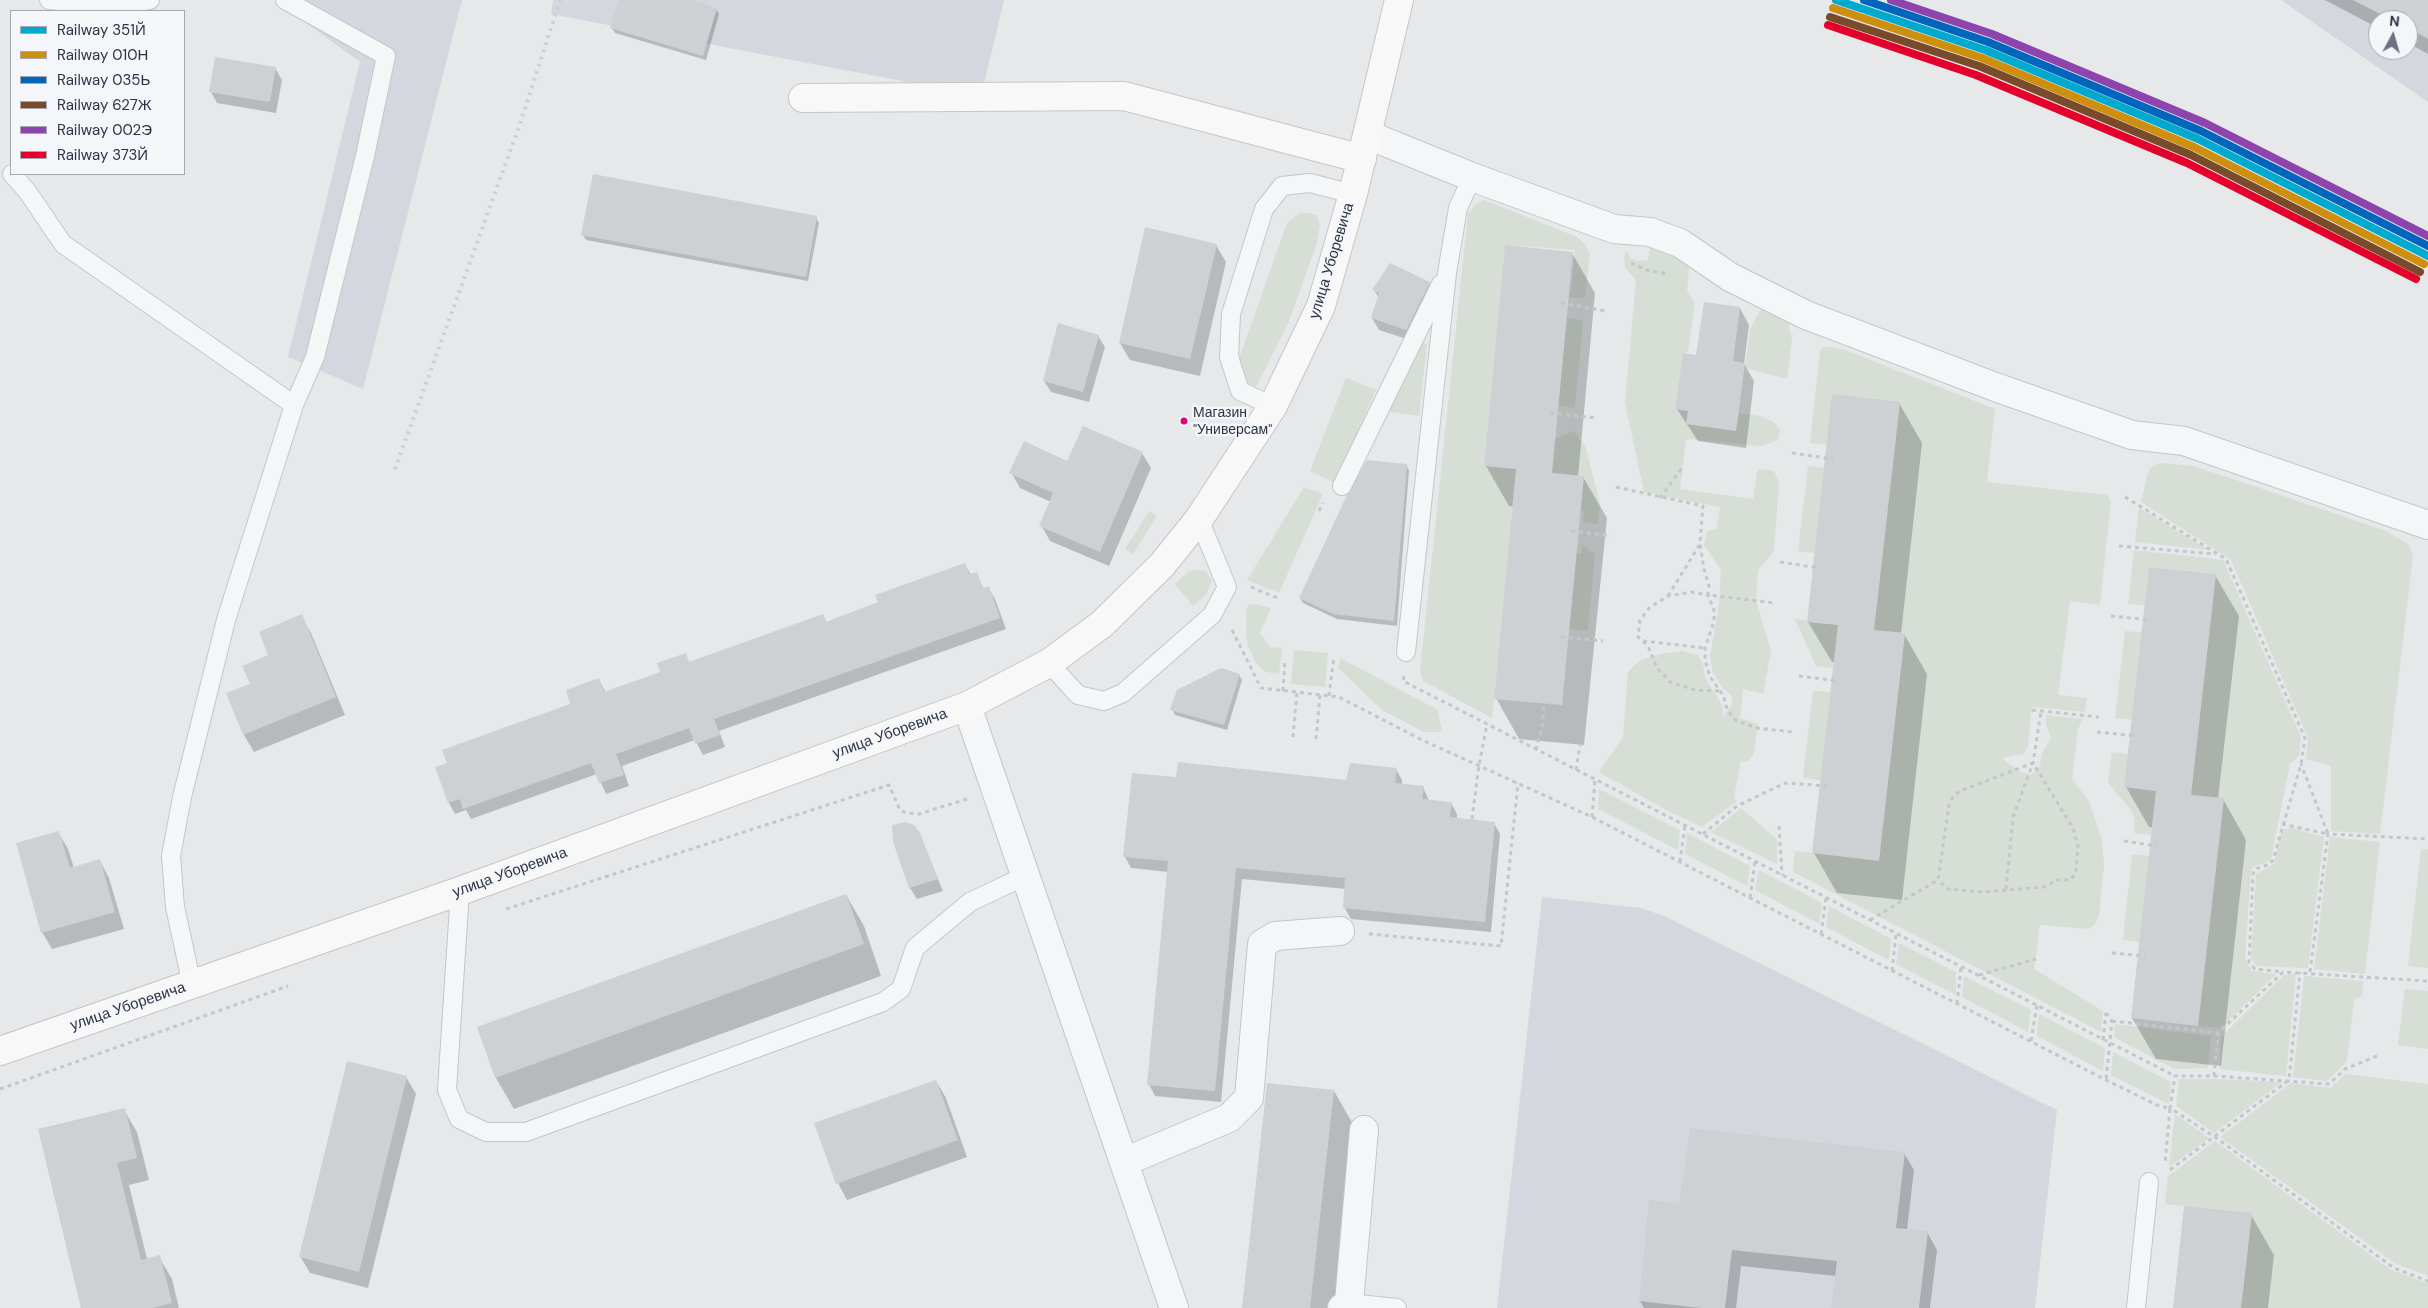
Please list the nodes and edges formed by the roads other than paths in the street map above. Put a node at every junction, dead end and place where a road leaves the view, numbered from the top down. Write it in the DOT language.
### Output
graph roads {
  1 [pos="50,0"];
  2 [pos="150,0"];
  3 [pos="285,0"];
  4 [pos="1399,0"];
  5 [pos="803,98"];
  6 [pos="1365,147"];
  7 [pos="14,175"];
  8 [pos="1472,177"];
  9 [pos="1353,194"];
  10 [pos="1447,273"];
  11 [pos="294,405"];
  12 [pos="1273,406"];
  13 [pos="1342,486"];
  14 [pos="1199,519"];
  15 [pos="2428,525"];
  16 [pos="1406,652"];
  17 [pos="1049,663"];
  18 [pos="967,706"];
  19 [pos="1026,876"];
  20 [pos="460,891"];
  21 [pos="1350,932"];
  22 [pos="192,985"];
  23 [pos="0,1050"];
  24 [pos="1364,1130"];
  25 [pos="1124,1162"];
  26 [pos="2156,1179"];
  27 [pos="1346,1305"];
  28 [pos="1174,1308"];
  29 [pos="1397,1308"];
  30 [pos="2136,1308"];
  1 -- 2 [label="lane"];
  3 -- 11 [label="lane"];
  4 -- 6 [label="main road, улица Уборевича"];
  5 -- 6 [label="main road"];
  6 -- 8 [label="street"];
  6 -- 9 [label="main road, улица Уборевича"];
  7 -- 11 [label="lane"];
  8 -- 10 [label="lane"];
  8 -- 15 [label="street"];
  9 -- 12 [label="main road, улица Уборевича"];
  9 -- 12 [label="lane"];
  10 -- 13 [label="lane"];
  10 -- 16 [label="lane"];
  11 -- 22 [label="lane"];
  12 -- 14 [label="main road, улица Уборевича"];
  14 -- 17 [label="main road, улица Уборевича"];
  14 -- 17 [label="lane"];
  17 -- 18 [label="main road, улица Уборевича"];
  18 -- 19 [label="street"];
  18 -- 20 [label="main road, улица Уборевича"];
  19 -- 20 [label="lane"];
  19 -- 25 [label="street"];
  20 -- 22 [label="main road, улица Уборевича"];
  21 -- 25 [label="street"];
  22 -- 23 [label="main road, улица Уборевича"];
  24 -- 27 [label="street"];
  25 -- 28 [label="street"];
  26 -- 30 [label="lane"];
  27 -- 29 [label="lane"];
}
